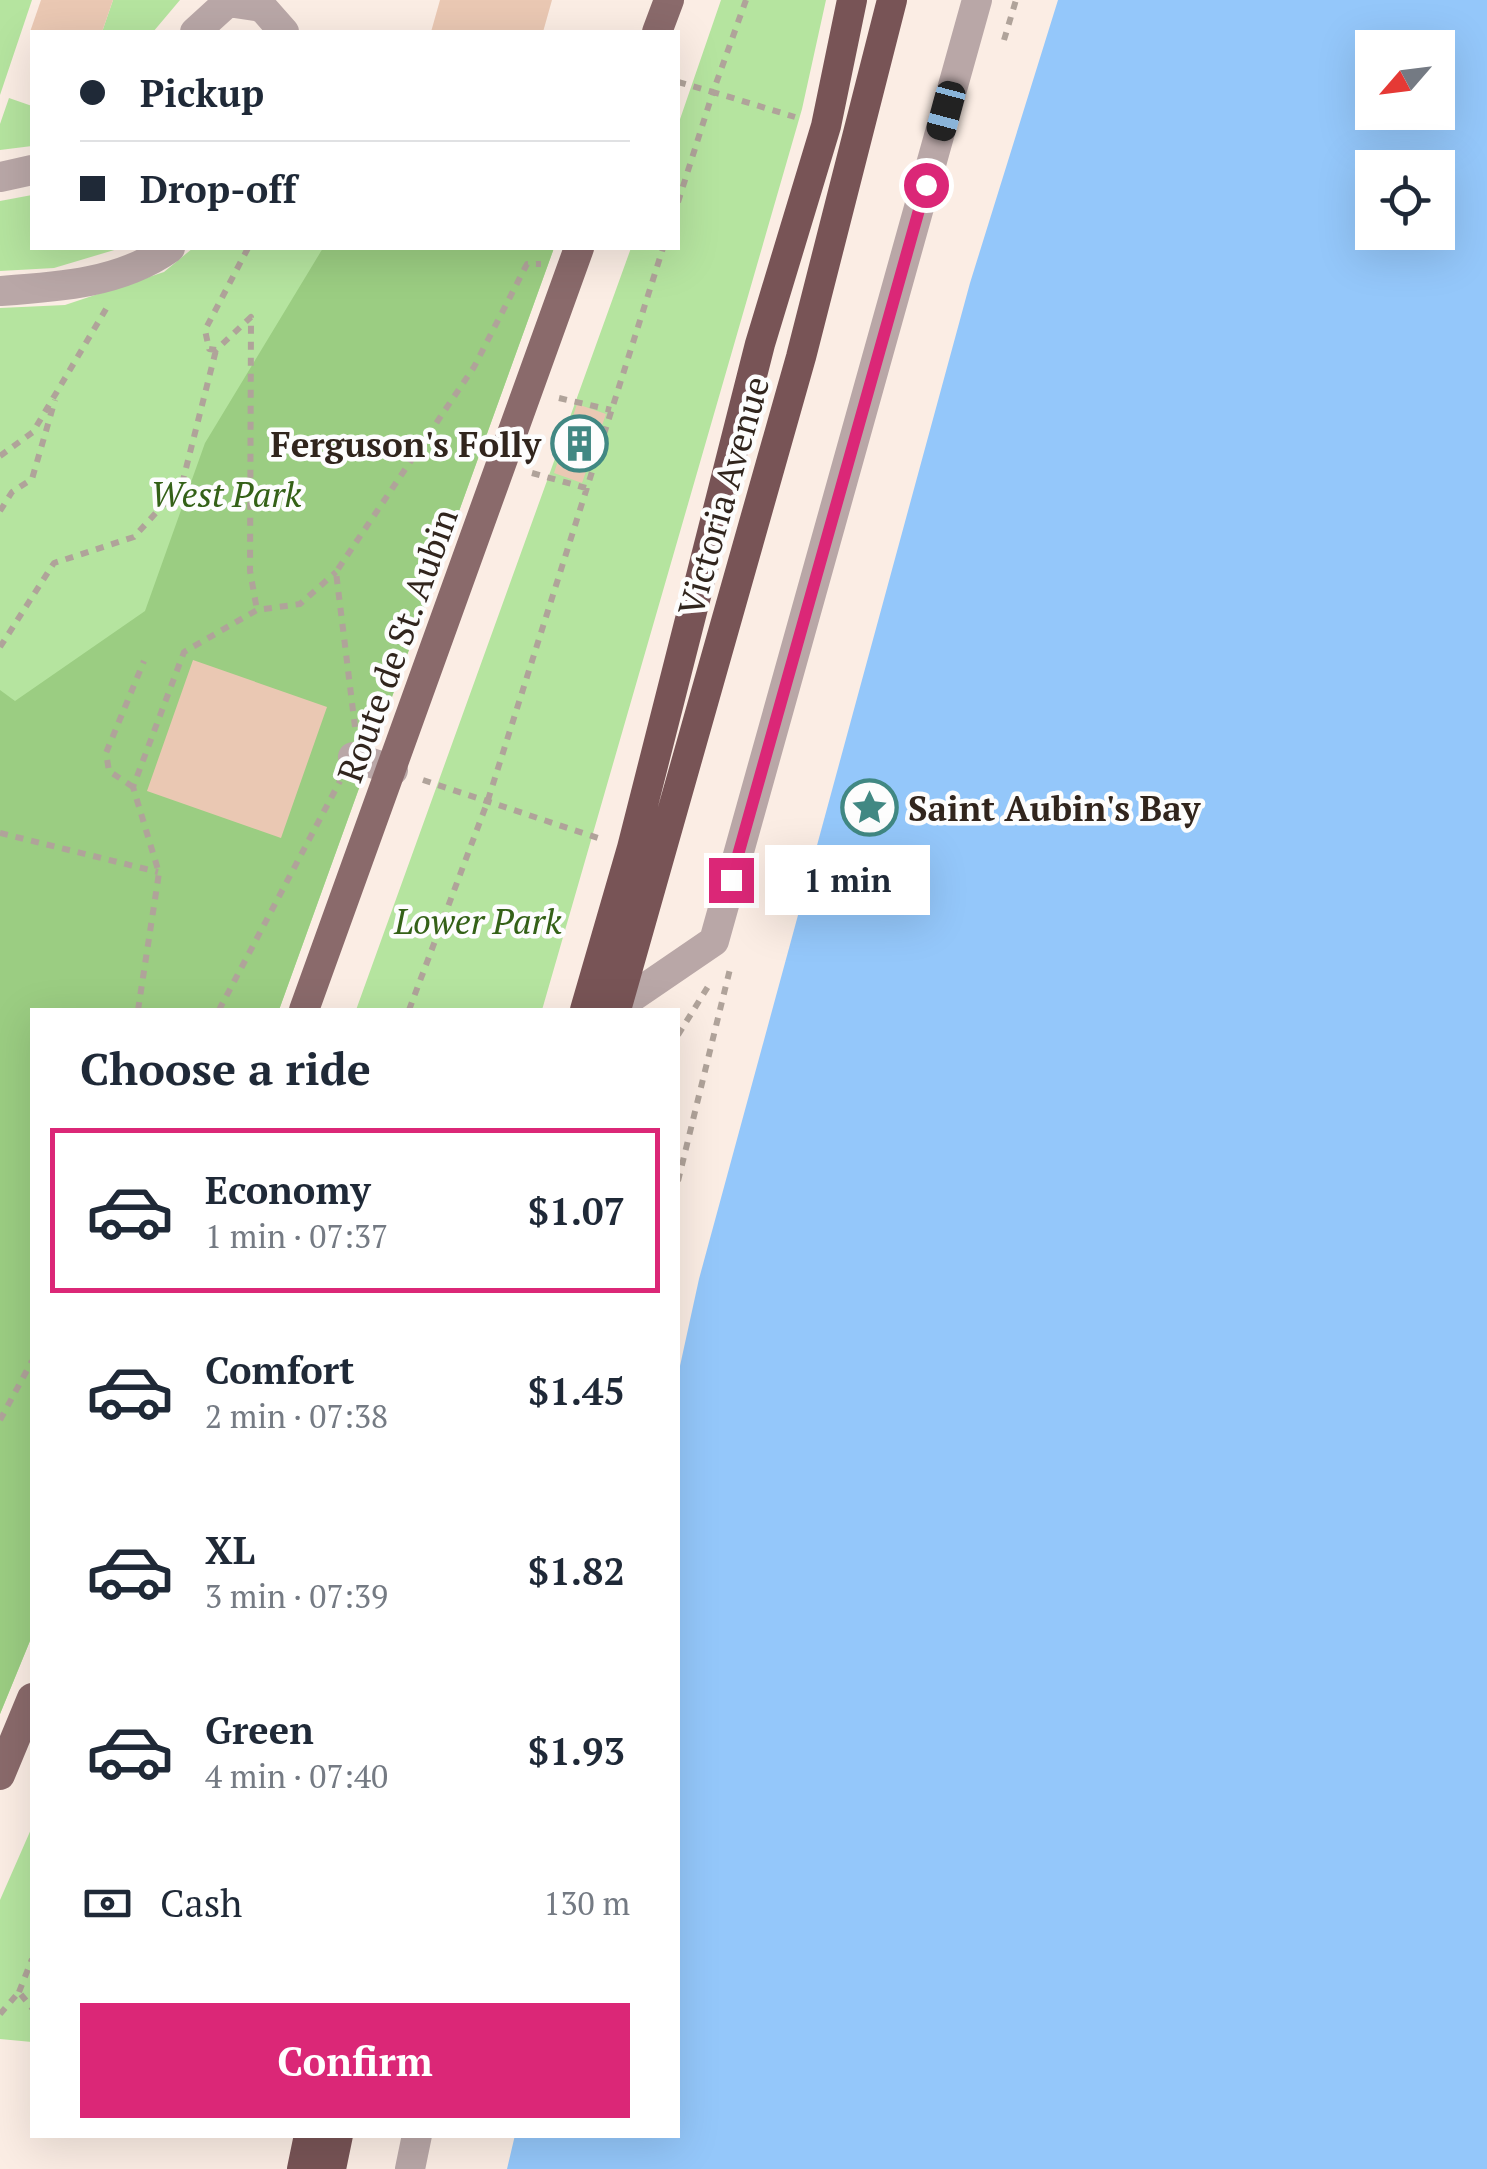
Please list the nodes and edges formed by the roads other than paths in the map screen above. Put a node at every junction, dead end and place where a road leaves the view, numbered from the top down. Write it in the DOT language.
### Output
graph roads {
  1 [pos="852,0"];
  2 [pos="892,0"];
  3 [pos="977,0"];
  4 [pos="197,30"];
  5 [pos="282,30"];
  6 [pos="30,170"];
  7 [pos="0,176"];
  8 [pos="166,250"];
  9 [pos="578,250"];
  10 [pos="0,291"];
  11 [pos="353,757"];
  12 [pos="393,770"];
  13 [pos="305,1008"];
  14 [pos="587,1008"];
  15 [pos="616,1008"];
  16 [pos="617,1008"];
  17 [pos="30,1703"];
  18 [pos="0,1776"];
  19 [pos="307,2138"];
  20 [pos="337,2138"];
  21 [pos="416,2138"];
  22 [pos="302,2169"];
  23 [pos="331,2169"];
  24 [pos="410,2169"];
  1 -- 14 [label="highway, Victoria Avenue"];
  2 -- 15 [label="highway, Victoria Avenue"];
  3 -- 16 [label="street"];
  4 -- 5 [label="street"];
  6 -- 7 [label="street"];
  8 -- 10 [label="street"];
  9 -- 12 [label="main road, Route de St. Aubin"];
  11 -- 12 [label="street"];
  12 -- 13 [label="main road, Route de St. Aubin"];
  17 -- 18 [label="main road"];
  19 -- 22 [label="highway"];
  20 -- 23 [label="highway"];
  21 -- 24 [label="street"];
}
